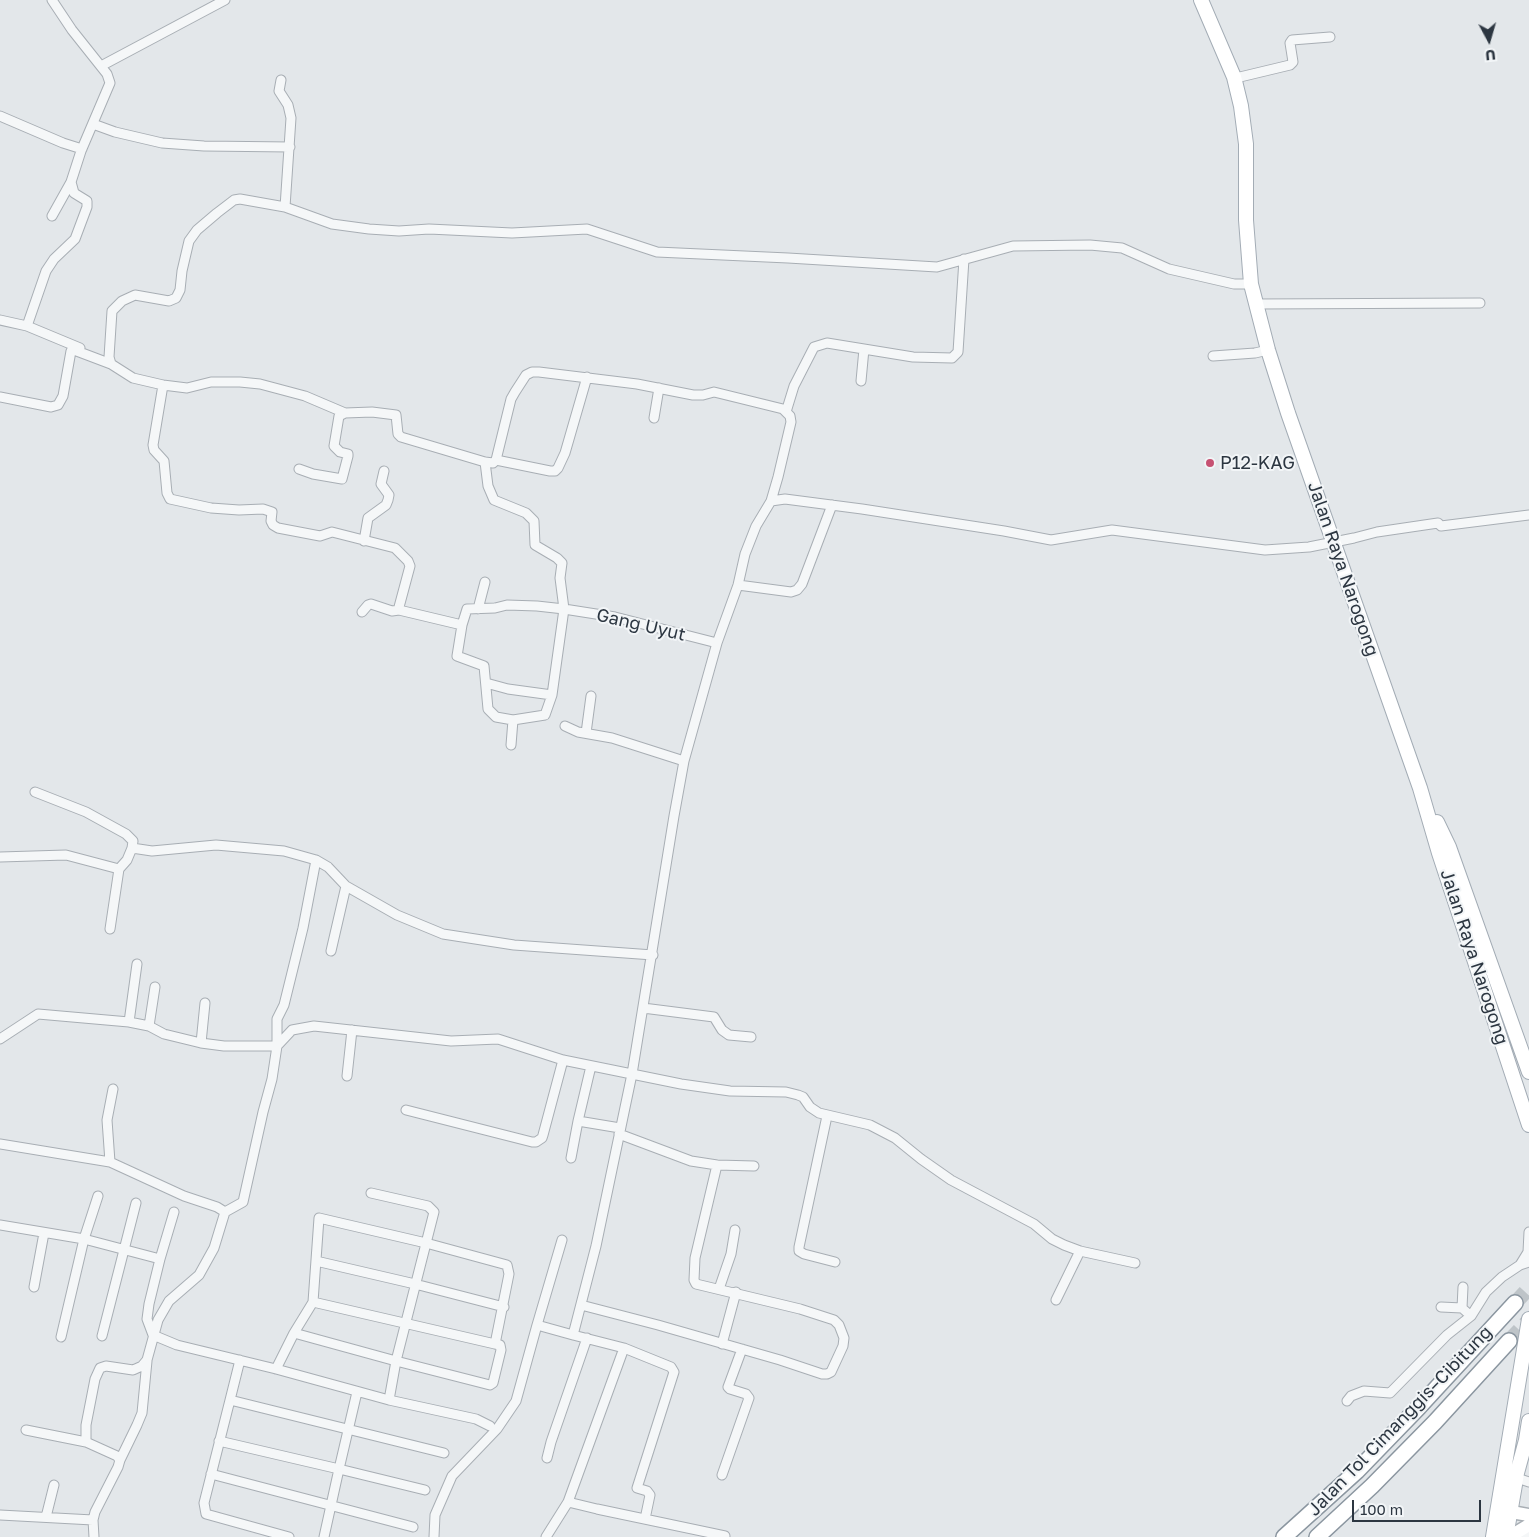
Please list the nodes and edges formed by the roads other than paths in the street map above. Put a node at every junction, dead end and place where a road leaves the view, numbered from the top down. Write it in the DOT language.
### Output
graph roads {
  1 [pos="52,0"];
  2 [pos="225,0"];
  3 [pos="1201,0"];
  4 [pos="1330,38"];
  5 [pos="101,66"];
  6 [pos="1234,77"];
  7 [pos="280,80"];
  8 [pos="0,116"];
  9 [pos="93,124"];
  10 [pos="290,147"];
  11 [pos="82,149"];
  12 [pos="71,182"];
  13 [pos="285,207"];
  14 [pos="52,216"];
  15 [pos="964,259"];
  16 [pos="1251,284"];
  17 [pos="1480,303"];
  18 [pos="1255,304"];
  19 [pos="0,320"];
  20 [pos="27,326"];
  21 [pos="864,349"];
  22 [pos="1268,350"];
  23 [pos="1213,356"];
  24 [pos="110,361"];
  25 [pos="587,377"];
  26 [pos="861,381"];
  27 [pos="162,386"];
  28 [pos="659,388"];
  29 [pos="0,397"];
  30 [pos="786,412"];
  31 [pos="345,413"];
  32 [pos="654,418"];
  33 [pos="496,460"];
  34 [pos="485,462"];
  35 [pos="298,469"];
  36 [pos="384,471"];
  37 [pos="770,501"];
  38 [pos="832,505"];
  39 [pos="1529,515"];
  40 [pos="364,541"];
  41 [pos="1334,542"];
  42 [pos="485,582"];
  43 [pos="738,585"];
  44 [pos="478,609"];
  45 [pos="564,609"];
  46 [pos="399,610"];
  47 [pos="362,612"];
  48 [pos="462,625"];
  49 [pos="717,643"];
  50 [pos="486,684"];
  51 [pos="552,696"];
  52 [pos="591,696"];
  53 [pos="513,720"];
  54 [pos="565,726"];
  55 [pos="586,733"];
  56 [pos="511,745"];
  57 [pos="684,761"];
  58 [pos="1420,788"];
  59 [pos="35,792"];
  60 [pos="132,848"];
  61 [pos="0,857"];
  62 [pos="316,860"];
  63 [pos="119,869"];
  64 [pos="346,886"];
  65 [pos="110,929"];
  66 [pos="331,951"];
  67 [pos="653,955"];
  68 [pos="137,964"];
  69 [pos="155,987"];
  70 [pos="205,1003"];
  71 [pos="643,1008"];
  72 [pos="129,1022"];
  73 [pos="150,1026"];
  74 [pos="352,1030"];
  75 [pos="751,1037"];
  76 [pos="0,1039"];
  77 [pos="201,1043"];
  78 [pos="277,1046"];
  79 [pos="563,1060"];
  80 [pos="1528,1064"];
  81 [pos="591,1066"];
  82 [pos="632,1074"];
  83 [pos="347,1076"];
  84 [pos="113,1089"];
  85 [pos="406,1110"];
  86 [pos="827,1116"];
  87 [pos="1528,1119"];
  88 [pos="578,1121"];
  89 [pos="619,1131"];
  90 [pos="0,1144"];
  91 [pos="572,1158"];
  92 [pos="110,1162"];
  93 [pos="717,1165"];
  94 [pos="754,1166"];
  95 [pos="371,1193"];
  96 [pos="98,1196"];
  97 [pos="136,1203"];
  98 [pos="174,1212"];
  99 [pos="225,1212"];
  100 [pos="0,1225"];
  101 [pos="735,1230"];
  102 [pos="1529,1232"];
  103 [pos="44,1233"];
  104 [pos="84,1239"];
  105 [pos="562,1240"];
  106 [pos="426,1243"];
  107 [pos="124,1249"];
  108 [pos="1080,1251"];
  109 [pos="160,1259"];
  110 [pos="316,1261"];
  111 [pos="835,1262"];
  112 [pos="1135,1263"];
  113 [pos="1524,1263"];
  114 [pos="415,1284"];
  115 [pos="34,1287"];
  116 [pos="1463,1287"];
  117 [pos="719,1289"];
  118 [pos="736,1292"];
  119 [pos="1056,1300"];
  120 [pos="313,1302"];
  121 [pos="1515,1304"];
  122 [pos="581,1305"];
  123 [pos="504,1307"];
  124 [pos="1441,1307"];
  125 [pos="1462,1308"];
  126 [pos="1471,1316"];
  127 [pos="1529,1319"];
  128 [pos="406,1323"];
  129 [pos="537,1325"];
  130 [pos="294,1333"];
  131 [pos="153,1335"];
  132 [pos="573,1335"];
  133 [pos="102,1336"];
  134 [pos="61,1337"];
  135 [pos="587,1338"];
  136 [pos="1510,1341"];
  137 [pos="496,1344"];
  138 [pos="722,1344"];
  139 [pos="624,1348"];
  140 [pos="742,1349"];
  141 [pos="147,1360"];
  142 [pos="240,1360"];
  143 [pos="396,1362"];
  144 [pos="276,1369"];
  145 [pos="357,1392"];
  146 [pos="230,1400"];
  147 [pos="389,1400"];
  148 [pos="1347,1401"];
  149 [pos="1529,1421"];
  150 [pos="490,1426"];
  151 [pos="26,1430"];
  152 [pos="348,1430"];
  153 [pos="1526,1440"];
  154 [pos="219,1441"];
  155 [pos="86,1442"];
  156 [pos="444,1453"];
  157 [pos="547,1458"];
  158 [pos="120,1460"];
  159 [pos="339,1469"];
  160 [pos="211,1474"];
  161 [pos="722,1475"];
  162 [pos="1526,1481"];
  163 [pos="54,1485"];
  164 [pos="425,1490"];
  165 [pos="568,1502"];
  166 [pos="330,1506"];
  167 [pos="1523,1514"];
  168 [pos="0,1515"];
  169 [pos="46,1517"];
  170 [pos="645,1518"];
  171 [pos="93,1520"];
  172 [pos="1529,1525"];
  173 [pos="413,1527"];
  174 [pos="1529,1534"];
  175 [pos="547,1536"];
  176 [pos="725,1536"];
  177 [pos="1514,1536"];
  178 [pos="94,1537"];
  179 [pos="289,1537"];
  180 [pos="324,1537"];
  181 [pos="434,1537"];
  182 [pos="1284,1537"];
  183 [pos="1317,1537"];
  184 [pos="1493,1537"];
  1 -- 5 [label="street"];
  2 -- 5 [label="street"];
  3 -- 6 [label="main road, Jalan Raya Narogong"];
  4 -- 6 [label="street"];
  5 -- 9 [label="street"];
  6 -- 16 [label="main road, Jalan Raya Narogong"];
  7 -- 10 [label="street"];
  8 -- 11 [label="street"];
  9 -- 10 [label="street"];
  9 -- 11 [label="street"];
  10 -- 13 [label="street"];
  11 -- 12 [label="street"];
  12 -- 14 [label="street"];
  12 -- 20 [label="street"];
  13 -- 15 [label="street"];
  13 -- 24 [label="street"];
  15 -- 16 [label="street"];
  15 -- 21 [label="street"];
  16 -- 18 [label="main road, Jalan Raya Narogong"];
  17 -- 18 [label="street"];
  18 -- 22 [label="main road, Jalan Raya Narogong"];
  19 -- 20 [label="street"];
  20 -- 24 [label="street"];
  21 -- 26 [label="street"];
  21 -- 30 [label="street"];
  22 -- 23 [label="street"];
  22 -- 41 [label="main road, Jalan Raya Narogong"];
  24 -- 27 [label="street"];
  24 -- 29 [label="street"];
  25 -- 28 [label="street"];
  25 -- 33 [label="street"];
  25 -- 33 [label="street"];
  27 -- 31 [label="street"];
  27 -- 40 [label="street"];
  28 -- 30 [label="street"];
  28 -- 32 [label="street"];
  30 -- 37 [label="street"];
  31 -- 34 [label="street"];
  31 -- 35 [label="street"];
  33 -- 34 [label="street"];
  34 -- 45 [label="street"];
  36 -- 40 [label="street"];
  37 -- 38 [label="street"];
  37 -- 43 [label="street"];
  38 -- 41 [label="street"];
  38 -- 43 [label="street"];
  39 -- 41 [label="street"];
  40 -- 46 [label="street"];
  41 -- 58 [label="main road, Jalan Raya Narogong"];
  42 -- 44 [label="street"];
  43 -- 49 [label="street"];
  44 -- 45 [label="street, Gang Uyut"];
  44 -- 48 [label="street"];
  45 -- 49 [label="street, Gang Uyut"];
  45 -- 51 [label="street"];
  46 -- 47 [label="street"];
  46 -- 48 [label="street"];
  48 -- 50 [label="street"];
  49 -- 57 [label="street"];
  50 -- 51 [label="street"];
  50 -- 53 [label="street"];
  51 -- 53 [label="street"];
  52 -- 55 [label="street"];
  53 -- 56 [label="street"];
  54 -- 55 [label="street"];
  55 -- 57 [label="street"];
  57 -- 67 [label="street"];
  58 -- 80 [label="main road, Jalan Raya Narogong"];
  58 -- 87 [label="main road, Jalan Raya Narogong"];
  59 -- 60 [label="street"];
  60 -- 62 [label="street"];
  60 -- 63 [label="street"];
  61 -- 63 [label="street"];
  62 -- 64 [label="street"];
  62 -- 78 [label="street"];
  63 -- 65 [label="street"];
  64 -- 66 [label="street"];
  64 -- 67 [label="street"];
  67 -- 71 [label="street"];
  68 -- 72 [label="street"];
  69 -- 73 [label="street"];
  70 -- 77 [label="street"];
  71 -- 75 [label="street"];
  71 -- 82 [label="street"];
  72 -- 73 [label="street"];
  72 -- 76 [label="street"];
  73 -- 77 [label="street"];
  74 -- 78 [label="street"];
  74 -- 79 [label="street"];
  74 -- 83 [label="street"];
  77 -- 78 [label="street"];
  78 -- 99 [label="street"];
  79 -- 81 [label="street"];
  79 -- 85 [label="street"];
  81 -- 82 [label="street"];
  81 -- 88 [label="street"];
  82 -- 86 [label="street"];
  82 -- 89 [label="street"];
  84 -- 92 [label="street"];
  86 -- 108 [label="street"];
  86 -- 111 [label="street"];
  88 -- 89 [label="street"];
  88 -- 91 [label="street"];
  89 -- 93 [label="street"];
  89 -- 122 [label="street"];
  90 -- 92 [label="street"];
  92 -- 99 [label="street"];
  93 -- 94 [label="street"];
  93 -- 117 [label="street"];
  95 -- 106 [label="street"];
  96 -- 104 [label="street"];
  97 -- 107 [label="street"];
  98 -- 109 [label="street"];
  99 -- 131 [label="street"];
  100 -- 103 [label="street"];
  101 -- 117 [label="street"];
  102 -- 113 [label="street"];
  103 -- 104 [label="street"];
  103 -- 115 [label="street"];
  104 -- 107 [label="street"];
  104 -- 134 [label="street"];
  105 -- 129 [label="street"];
  106 -- 110 [label="street"];
  106 -- 114 [label="street"];
  106 -- 123 [label="street"];
  107 -- 109 [label="street"];
  107 -- 133 [label="street"];
  108 -- 112 [label="street"];
  108 -- 119 [label="street"];
  109 -- 131 [label="street"];
  110 -- 114 [label="street"];
  110 -- 120 [label="street"];
  113 -- 126 [label="street"];
  114 -- 123 [label="street"];
  114 -- 128 [label="street"];
  116 -- 125 [label="street"];
  117 -- 118 [label="street"];
  118 -- 138 [label="street"];
  118 -- 140 [label="street"];
  120 -- 128 [label="street"];
  120 -- 130 [label="street"];
  121 -- 182 [label="highway, Jalan Tol Cimanggis–Cibitung"];
  122 -- 132 [label="street"];
  122 -- 138 [label="street"];
  123 -- 137 [label="street"];
  124 -- 125 [label="street"];
  125 -- 126 [label="street"];
  126 -- 148 [label="street"];
  127 -- 184 [label="main road"];
  128 -- 137 [label="street"];
  128 -- 143 [label="street"];
  129 -- 132 [label="street"];
  129 -- 181 [label="street"];
  130 -- 143 [label="street"];
  130 -- 144 [label="street"];
  131 -- 141 [label="street"];
  131 -- 142 [label="street"];
  132 -- 135 [label="street"];
  135 -- 139 [label="street"];
  135 -- 157 [label="street"];
  136 -- 183 [label="highway, Jalan Tol Cimanggis–Cibitung"];
  137 -- 143 [label="street"];
  138 -- 140 [label="street"];
  139 -- 165 [label="street"];
  139 -- 170 [label="street"];
  140 -- 161 [label="street"];
  141 -- 155 [label="street"];
  141 -- 158 [label="street"];
  142 -- 144 [label="street"];
  142 -- 146 [label="street"];
  143 -- 147 [label="street"];
  144 -- 145 [label="street"];
  145 -- 147 [label="street"];
  145 -- 152 [label="street"];
  146 -- 152 [label="street"];
  146 -- 154 [label="street"];
  147 -- 150 [label="street"];
  149 -- 153 [label="main road"];
  151 -- 155 [label="street"];
  152 -- 156 [label="street"];
  152 -- 159 [label="street"];
  153 -- 162 [label="main road"];
  153 -- 177 [label="main road"];
  154 -- 159 [label="street"];
  154 -- 160 [label="street"];
  155 -- 158 [label="street"];
  158 -- 171 [label="street"];
  159 -- 164 [label="street"];
  159 -- 166 [label="street"];
  160 -- 166 [label="street"];
  160 -- 179 [label="street"];
  162 -- 167 [label="main road"];
  163 -- 169 [label="street"];
  165 -- 170 [label="street"];
  165 -- 175 [label="street"];
  166 -- 173 [label="street"];
  166 -- 180 [label="street"];
  167 -- 177 [label="main road"];
  168 -- 169 [label="street"];
  169 -- 171 [label="street"];
  170 -- 176 [label="street"];
  171 -- 178 [label="street"];
  172 -- 177 [label="street"];
  174 -- 177 [label="street"];
}
